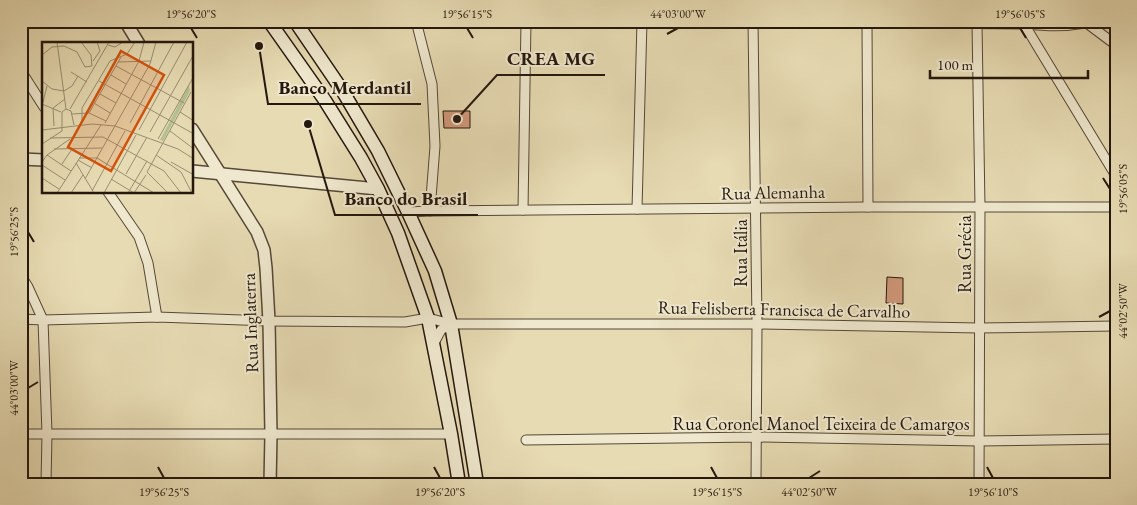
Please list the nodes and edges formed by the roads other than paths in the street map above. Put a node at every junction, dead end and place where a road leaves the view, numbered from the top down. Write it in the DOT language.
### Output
graph roads {
  1 [pos="125,21"];
  2 [pos="268,21"];
  3 [pos="295,21"];
  4 [pos="416,21"];
  5 [pos="526,21"];
  6 [pos="642,21"];
  7 [pos="740,21"];
  8 [pos="753,21"];
  9 [pos="867,22"];
  10 [pos="1085,22"];
  11 [pos="977,24"];
  12 [pos="1024,24"];
  13 [pos="1061,24"];
  14 [pos="138,42"];
  15 [pos="1116,45"];
  16 [pos="21,71"];
  17 [pos="42,104"];
  18 [pos="194,132"];
  19 [pos="21,159"];
  20 [pos="42,160"];
  21 [pos="194,171"];
  22 [pos="220,173"];
  23 [pos="1116,176"];
  24 [pos="378,189"];
  25 [pos="109,194"];
  26 [pos="980,206"];
  27 [pos="868,207"];
  28 [pos="1116,207"];
  29 [pos="756,208"];
  30 [pos="636,209"];
  31 [pos="523,210"];
  32 [pos="430,211"];
  33 [pos="408,212"];
  34 [pos="21,276"];
  35 [pos="158,317"];
  36 [pos="428,318"];
  37 [pos="21,319"];
  38 [pos="43,320"];
  39 [pos="269,321"];
  40 [pos="451,324"];
  41 [pos="756,324"];
  42 [pos="1116,326"];
  43 [pos="979,328"];
  44 [pos="433,345"];
  45 [pos="21,434"];
  46 [pos="47,434"];
  47 [pos="271,434"];
  48 [pos="451,434"];
  49 [pos="756,437"];
  50 [pos="1116,439"];
  51 [pos="526,440"];
  52 [pos="978,441"];
  53 [pos="46,484"];
  54 [pos="270,484"];
  55 [pos="459,484"];
  56 [pos="477,484"];
  57 [pos="756,484"];
  58 [pos="979,484"];
  1 -- 14 [label="street"];
  2 -- 24 [label="main road"];
  3 -- 33 [label="main road"];
  4 -- 32 [label="street"];
  5 -- 31 [label="street"];
  6 -- 30 [label="street"];
  7 -- 8 [label="street"];
  8 -- 9 [label="street"];
  8 -- 29 [label="street, Rua Itália"];
  9 -- 11 [label="street"];
  9 -- 27 [label="street"];
  10 -- 13 [label="street"];
  10 -- 15 [label="street"];
  11 -- 12 [label="street"];
  11 -- 26 [label="street, Rua Grécia"];
  12 -- 13 [label="street"];
  12 -- 23 [label="street"];
  16 -- 17 [label="street"];
  18 -- 22 [label="street, Rua Inglaterra"];
  19 -- 20 [label="street"];
  21 -- 22 [label="street"];
  22 -- 24 [label="street"];
  22 -- 39 [label="street, Rua Inglaterra"];
  24 -- 36 [label="main road"];
  25 -- 35 [label="street"];
  26 -- 27 [label="street, Rua Alemanha"];
  26 -- 28 [label="street, Rua Alemanha"];
  26 -- 43 [label="street, Rua Grécia"];
  27 -- 29 [label="street, Rua Alemanha"];
  29 -- 30 [label="street, Rua Alemanha"];
  29 -- 41 [label="street, Rua Itália"];
  30 -- 31 [label="street, Rua Alemanha"];
  31 -- 32 [label="street, Rua Alemanha"];
  32 -- 33 [label="street, Rua Alemanha"];
  33 -- 40 [label="main road"];
  34 -- 38 [label="street"];
  35 -- 38 [label="street"];
  35 -- 39 [label="street"];
  36 -- 39 [label="street"];
  36 -- 40 [label="street, Rua Felisberta Francisca de Carvalho"];
  36 -- 44 [label="main road"];
  37 -- 38 [label="street"];
  38 -- 46 [label="street"];
  39 -- 47 [label="street, Rua Inglaterra"];
  40 -- 41 [label="street, Rua Felisberta Francisca de Carvalho"];
  40 -- 44 [label="street"];
  40 -- 56 [label="main road"];
  41 -- 43 [label="street, Rua Felisberta Francisca de Carvalho"];
  41 -- 49 [label="street, Rua Itália"];
  42 -- 43 [label="street, Rua Felisberta Francisca de Carvalho"];
  43 -- 52 [label="street, Rua Grécia"];
  44 -- 48 [label="main road"];
  45 -- 46 [label="street"];
  46 -- 47 [label="street"];
  46 -- 53 [label="street"];
  47 -- 48 [label="street"];
  47 -- 54 [label="street, Rua Inglaterra"];
  48 -- 55 [label="main road"];
  49 -- 51 [label="street, Rua Coronel Manoel Teixeira de Camargos"];
  49 -- 52 [label="street, Rua Coronel Manoel Teixeira de Camargos"];
  49 -- 57 [label="street, Rua Itália"];
  50 -- 52 [label="street, Rua Coronel Manoel Teixeira de Camargos"];
  52 -- 58 [label="street, Rua Grécia"];
}
